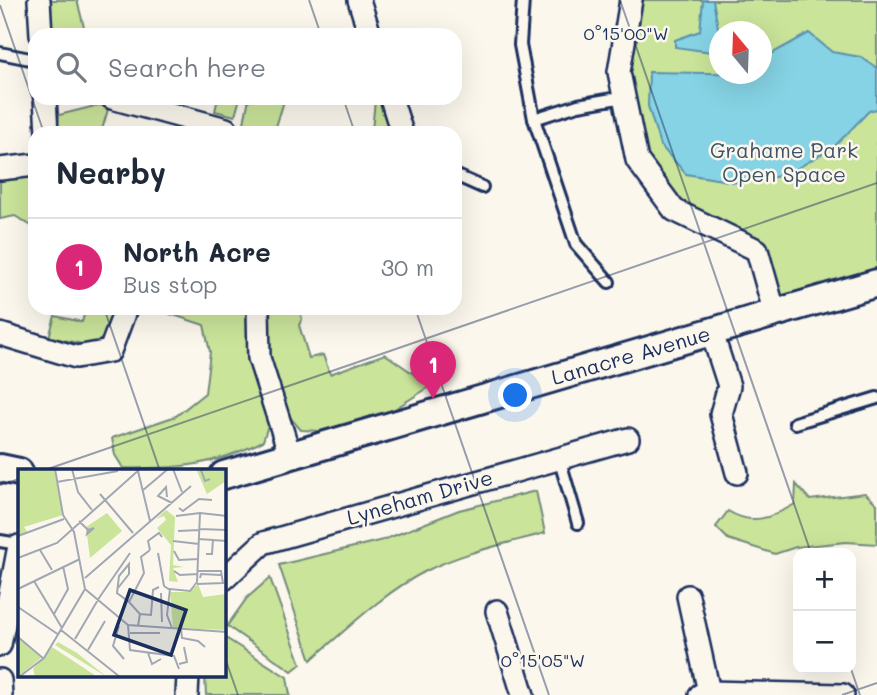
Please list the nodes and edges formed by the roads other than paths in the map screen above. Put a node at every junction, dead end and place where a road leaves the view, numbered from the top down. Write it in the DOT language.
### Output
graph roads {
  1 [pos="39,0"];
  2 [pos="359,0"];
  3 [pos="523,0"];
  4 [pos="631,0"];
  5 [pos="41,28"];
  6 [pos="368,28"];
  7 [pos="0,53"];
  8 [pos="28,59"];
  9 [pos="624,97"];
  10 [pos="45,105"];
  11 [pos="132,105"];
  12 [pos="393,105"];
  13 [pos="534,119"];
  14 [pos="47,126"];
  15 [pos="193,126"];
  16 [pos="400,126"];
  17 [pos="28,166"];
  18 [pos="0,169"];
  19 [pos="462,178"];
  20 [pos="482,187"];
  21 [pos="609,282"];
  22 [pos="877,283"];
  23 [pos="775,314"];
  24 [pos="123,315"];
  25 [pos="258,315"];
  26 [pos="712,333"];
  27 [pos="0,334"];
  28 [pos="877,398"];
  29 [pos="795,423"];
  30 [pos="628,439"];
  31 [pos="290,455"];
  32 [pos="559,458"];
  33 [pos="0,468"];
  34 [pos="18,472"];
  35 [pos="737,473"];
  36 [pos="226,474"];
  37 [pos="579,523"];
  38 [pos="0,541"];
  39 [pos="18,545"];
  40 [pos="18,550"];
  41 [pos="226,577"];
  42 [pos="688,596"];
  43 [pos="498,611"];
  44 [pos="0,645"];
  45 [pos="0,681"];
  46 [pos="704,693"];
  47 [pos="1,695"];
  48 [pos="523,695"];
  49 [pos="843,695"];
  1 -- 5 [label="street"];
  2 -- 6 [label="street"];
  3 -- 13 [label="lane"];
  4 -- 9 [label="street"];
  7 -- 8 [label="lane"];
  9 -- 13 [label="lane"];
  9 -- 23 [label="street"];
  10 -- 14 [label="street"];
  11 -- 15 [label="street"];
  12 -- 16 [label="street"];
  13 -- 21 [label="lane"];
  17 -- 18 [label="street"];
  19 -- 20 [label="lane"];
  22 -- 23 [label="street, Lanacre Avenue"];
  23 -- 26 [label="street, Lanacre Avenue"];
  24 -- 27 [label="street"];
  25 -- 31 [label="street"];
  26 -- 31 [label="street, Lanacre Avenue"];
  26 -- 35 [label="street"];
  28 -- 29 [label="lane"];
  30 -- 32 [label="street, Lyneham Drive"];
  31 -- 36 [label="street, Lanacre Avenue"];
  32 -- 37 [label="lane"];
  32 -- 41 [label="street, Lyneham Drive"];
  33 -- 34 [label="street"];
  38 -- 39 [label="lane"];
  40 -- 44 [label="street"];
  42 -- 46 [label="street"];
  43 -- 48 [label="street"];
  45 -- 47 [label="street"];
  46 -- 49 [label="street"];
}
